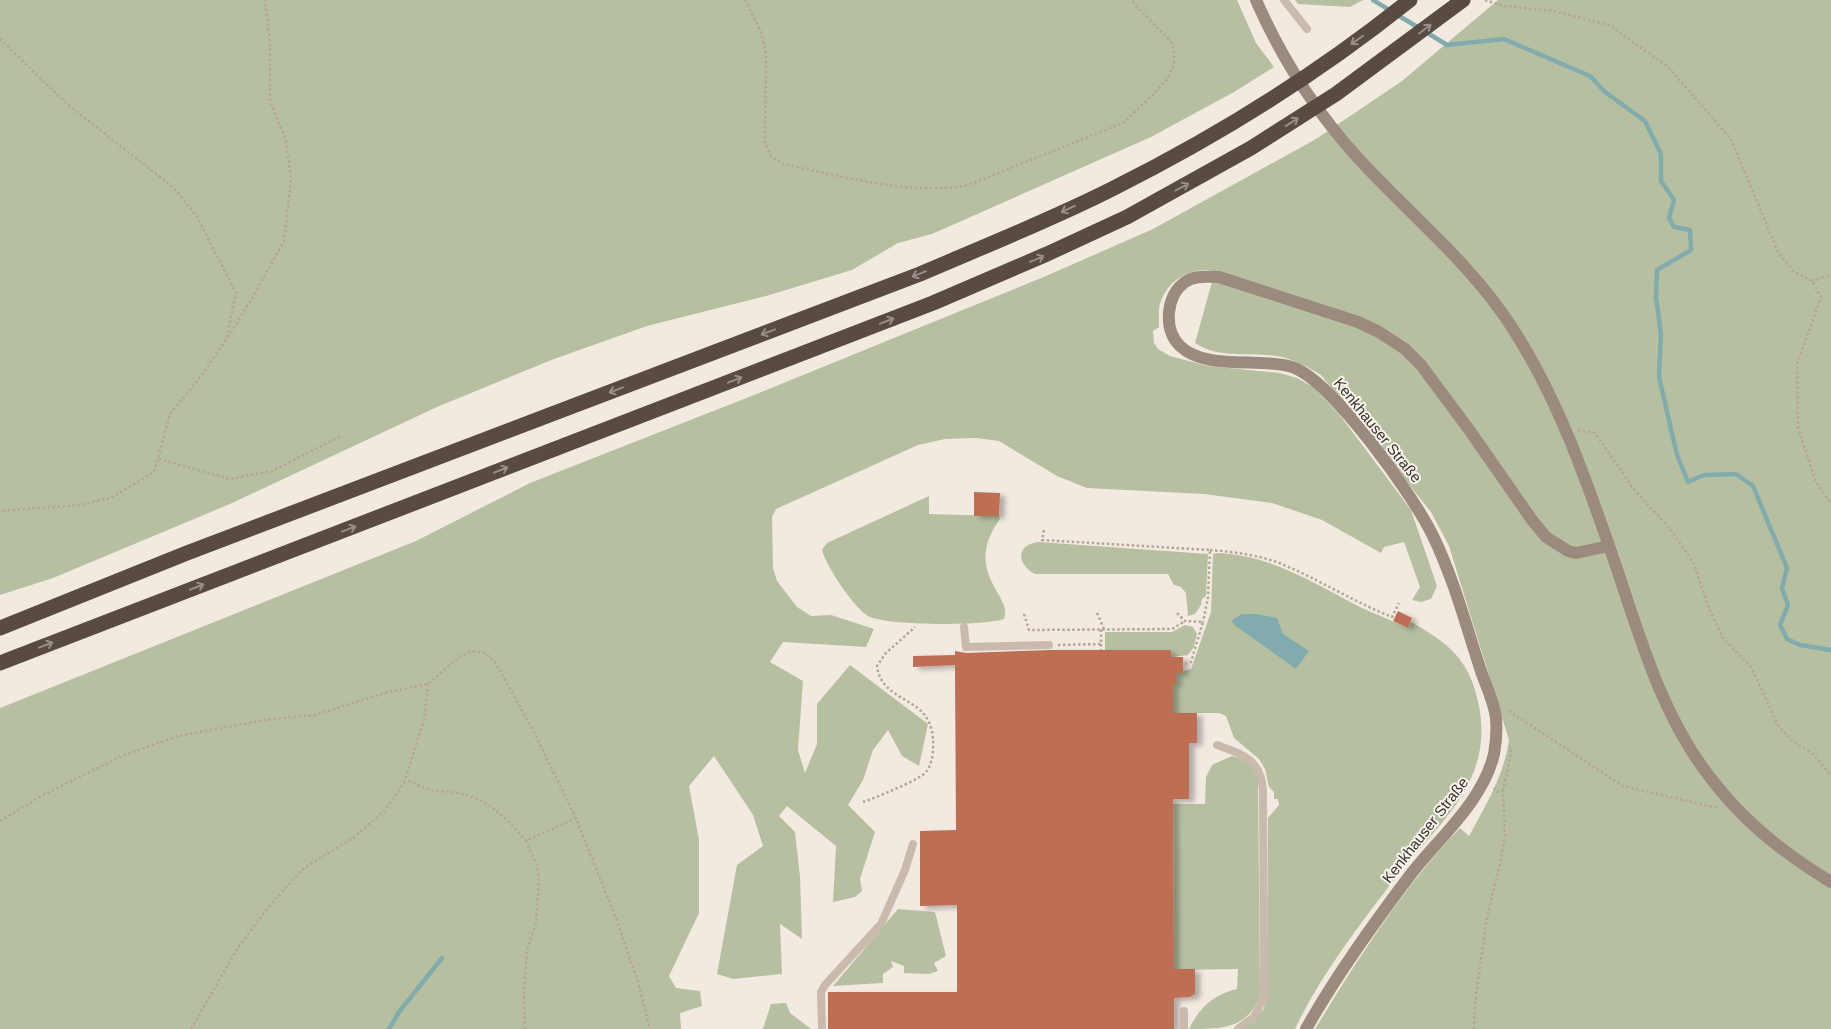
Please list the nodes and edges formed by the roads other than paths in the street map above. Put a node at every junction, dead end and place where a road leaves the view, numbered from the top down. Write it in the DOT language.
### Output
graph roads {
  1 [pos="1256,0"];
  2 [pos="1284,0"];
  3 [pos="1410,0"];
  4 [pos="1463,0"];
  5 [pos="1307,29"];
  6 [pos="1609,546"];
  7 [pos="964,626"];
  8 [pos="0,628"];
  9 [pos="1053,645"];
  10 [pos="0,663"];
  11 [pos="1217,744"];
  12 [pos="912,844"];
  13 [pos="1831,882"];
  14 [pos="1184,1011"];
  15 [pos="822,1029"];
  16 [pos="1184,1029"];
  17 [pos="1238,1029"];
  18 [pos="1306,1029"];
  1 -- 6 [label="street"];
  2 -- 5 [label="lane"];
  3 -- 8 [label="highway, one-way"];
  10 -- 4 [label="highway, one-way"];
  6 -- 13 [label="street"];
  6 -- 18 [label="street, Kenkhauser Straße"];
  7 -- 9 [label="lane"];
  11 -- 17 [label="lane"];
  12 -- 15 [label="lane"];
  14 -- 16 [label="lane"];
}
